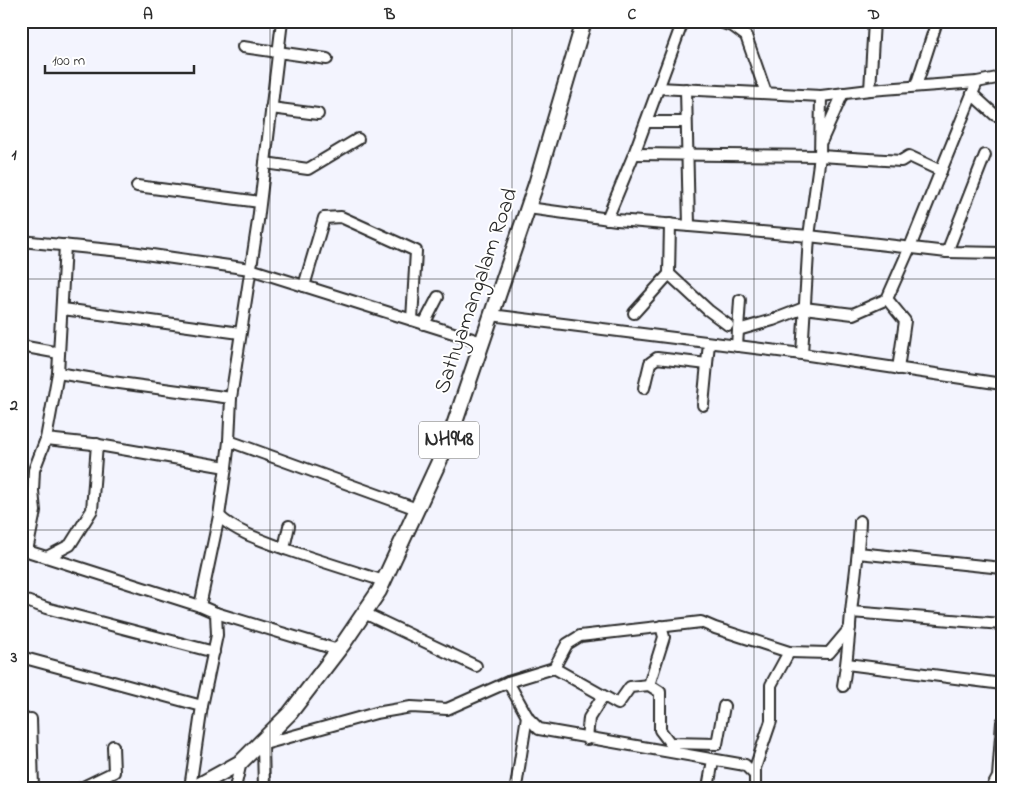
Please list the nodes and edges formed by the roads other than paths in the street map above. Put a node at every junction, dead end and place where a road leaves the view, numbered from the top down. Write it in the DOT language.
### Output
graph roads {
  1 [pos="282,21"];
  2 [pos="584,21"];
  3 [pos="683,21"];
  4 [pos="717,21"];
  5 [pos="874,21"];
  6 [pos="937,21"];
  7 [pos="242,47"];
  8 [pos="278,52"];
  9 [pos="327,59"];
  10 [pos="1002,78"];
  11 [pos="977,82"];
  12 [pos="916,86"];
  13 [pos="658,88"];
  14 [pos="686,90"];
  15 [pos="870,90"];
  16 [pos="766,93"];
  17 [pos="842,93"];
  18 [pos="972,94"];
  19 [pos="822,96"];
  20 [pos="271,108"];
  21 [pos="318,114"];
  22 [pos="995,115"];
  23 [pos="646,122"];
  24 [pos="686,122"];
  25 [pos="358,139"];
  26 [pos="820,150"];
  27 [pos="634,154"];
  28 [pos="687,155"];
  29 [pos="985,155"];
  30 [pos="265,164"];
  31 [pos="941,170"];
  32 [pos="136,186"];
  33 [pos="260,202"];
  34 [pos="528,208"];
  35 [pos="607,219"];
  36 [pos="670,224"];
  37 [pos="689,226"];
  38 [pos="809,236"];
  39 [pos="21,241"];
  40 [pos="65,245"];
  41 [pos="910,248"];
  42 [pos="947,252"];
  43 [pos="1002,254"];
  44 [pos="250,269"];
  45 [pos="669,274"];
  46 [pos="304,286"];
  47 [pos="438,297"];
  48 [pos="886,299"];
  49 [pos="740,300"];
  50 [pos="804,308"];
  51 [pos="63,309"];
  52 [pos="634,312"];
  53 [pos="491,315"];
  54 [pos="412,320"];
  55 [pos="424,324"];
  56 [pos="728,325"];
  57 [pos="738,330"];
  58 [pos="240,333"];
  59 [pos="482,342"];
  60 [pos="709,343"];
  61 [pos="21,346"];
  62 [pos="737,346"];
  63 [pos="59,353"];
  64 [pos="802,354"];
  65 [pos="707,364"];
  66 [pos="898,369"];
  67 [pos="58,373"];
  68 [pos="1002,384"];
  69 [pos="644,388"];
  70 [pos="231,398"];
  71 [pos="703,405"];
  72 [pos="46,439"];
  73 [pos="229,441"];
  74 [pos="97,444"];
  75 [pos="226,467"];
  76 [pos="417,509"];
  77 [pos="218,516"];
  78 [pos="860,521"];
  79 [pos="289,526"];
  80 [pos="284,548"];
  81 [pos="24,550"];
  82 [pos="858,553"];
  83 [pos="47,558"];
  84 [pos="1002,568"];
  85 [pos="384,581"];
  86 [pos="21,599"];
  87 [pos="200,606"];
  88 [pos="851,612"];
  89 [pos="364,613"];
  90 [pos="216,614"];
  91 [pos="1002,624"];
  92 [pos="661,626"];
  93 [pos="850,628"];
  94 [pos="338,650"];
  95 [pos="214,652"];
  96 [pos="789,652"];
  97 [pos="21,657"];
  98 [pos="847,664"];
  99 [pos="476,666"];
  100 [pos="554,668"];
  101 [pos="508,682"];
  102 [pos="1002,684"];
  103 [pos="649,685"];
  104 [pos="843,686"];
  105 [pos="603,696"];
  106 [pos="202,706"];
  107 [pos="724,706"];
  108 [pos="527,716"];
  109 [pos="30,719"];
  110 [pos="1002,722"];
  111 [pos="587,739"];
  112 [pos="112,746"];
  113 [pos="260,746"];
  114 [pos="713,760"];
  115 [pos="241,762"];
  116 [pos="755,775"];
  117 [pos="516,787"];
  118 [pos="33,788"];
  119 [pos="81,788"];
  120 [pos="190,788"];
  121 [pos="194,788"];
  122 [pos="235,788"];
  123 [pos="264,788"];
  124 [pos="708,788"];
  125 [pos="755,788"];
  126 [pos="992,788"];
  1 -- 8 [label="street"];
  2 -- 34 [label="highway, Sathyamangalam Road / NH948"];
  3 -- 13 [label="street"];
  4 -- 16 [label="street"];
  5 -- 15 [label="street"];
  6 -- 12 [label="street"];
  7 -- 8 [label="street"];
  8 -- 9 [label="street"];
  8 -- 20 [label="street"];
  10 -- 11 [label="street"];
  11 -- 12 [label="street"];
  11 -- 18 [label="street"];
  12 -- 15 [label="street"];
  13 -- 14 [label="street"];
  13 -- 23 [label="street"];
  14 -- 16 [label="street"];
  14 -- 24 [label="street"];
  15 -- 17 [label="street"];
  16 -- 19 [label="street"];
  17 -- 19 [label="street"];
  17 -- 26 [label="street"];
  18 -- 22 [label="street"];
  18 -- 31 [label="street"];
  19 -- 26 [label="street"];
  20 -- 21 [label="street"];
  20 -- 30 [label="street"];
  23 -- 24 [label="street"];
  23 -- 27 [label="street"];
  24 -- 28 [label="street"];
  25 -- 30 [label="street"];
  26 -- 28 [label="street"];
  26 -- 31 [label="street"];
  26 -- 38 [label="street"];
  27 -- 28 [label="street"];
  27 -- 35 [label="street"];
  28 -- 37 [label="street"];
  29 -- 42 [label="street"];
  30 -- 33 [label="street"];
  31 -- 41 [label="street"];
  32 -- 33 [label="street"];
  33 -- 44 [label="street"];
  34 -- 35 [label="street"];
  34 -- 53 [label="highway, Sathyamangalam Road / NH948"];
  35 -- 36 [label="street"];
  36 -- 37 [label="street"];
  36 -- 45 [label="street"];
  37 -- 38 [label="street"];
  38 -- 41 [label="street"];
  38 -- 50 [label="street"];
  39 -- 40 [label="street"];
  40 -- 44 [label="street"];
  40 -- 51 [label="street"];
  41 -- 42 [label="street"];
  41 -- 48 [label="street"];
  42 -- 43 [label="street"];
  44 -- 46 [label="street"];
  44 -- 58 [label="street"];
  45 -- 52 [label="street"];
  45 -- 56 [label="street"];
  46 -- 54 [label="street"];
  46 -- 54 [label="street"];
  47 -- 55 [label="street"];
  48 -- 50 [label="street"];
  48 -- 66 [label="street"];
  49 -- 57 [label="street"];
  50 -- 57 [label="street"];
  50 -- 64 [label="street"];
  51 -- 58 [label="street"];
  51 -- 63 [label="street"];
  53 -- 59 [label="highway, Sathyamangalam Road / NH948"];
  53 -- 60 [label="street"];
  54 -- 55 [label="street"];
  55 -- 59 [label="street"];
  57 -- 62 [label="street"];
  58 -- 70 [label="street"];
  59 -- 76 [label="highway, Sathyamangalam Road / NH948"];
  60 -- 62 [label="street"];
  60 -- 65 [label="street"];
  61 -- 63 [label="street"];
  62 -- 64 [label="street"];
  63 -- 67 [label="street"];
  64 -- 66 [label="street"];
  65 -- 69 [label="street"];
  65 -- 71 [label="street"];
  66 -- 68 [label="street"];
  67 -- 70 [label="street"];
  67 -- 72 [label="street"];
  70 -- 73 [label="street"];
  72 -- 74 [label="street"];
  72 -- 81 [label="street"];
  73 -- 75 [label="street"];
  73 -- 76 [label="street"];
  74 -- 75 [label="street"];
  74 -- 83 [label="street"];
  75 -- 77 [label="street"];
  76 -- 85 [label="highway, Sathyamangalam Road / NH948"];
  77 -- 80 [label="street"];
  77 -- 87 [label="street"];
  78 -- 82 [label="street"];
  79 -- 80 [label="street"];
  80 -- 85 [label="street"];
  81 -- 83 [label="street"];
  82 -- 84 [label="street"];
  82 -- 88 [label="street"];
  83 -- 87 [label="street"];
  85 -- 89 [label="highway, Sathyamangalam Road / NH948"];
  86 -- 95 [label="street"];
  87 -- 90 [label="street"];
  88 -- 91 [label="street"];
  88 -- 93 [label="street"];
  89 -- 94 [label="highway, Sathyamangalam Road / NH948"];
  89 -- 99 [label="street"];
  90 -- 94 [label="street"];
  90 -- 95 [label="street"];
  92 -- 96 [label="street"];
  92 -- 100 [label="street"];
  92 -- 103 [label="street"];
  93 -- 96 [label="street"];
  93 -- 98 [label="street"];
  94 -- 113 [label="highway, Sathyamangalam Road / NH948"];
  95 -- 106 [label="street"];
  96 -- 116 [label="street"];
  97 -- 106 [label="street"];
  98 -- 102 [label="street"];
  98 -- 104 [label="street"];
  100 -- 101 [label="street"];
  100 -- 105 [label="street"];
  101 -- 108 [label="street"];
  101 -- 113 [label="street"];
  103 -- 105 [label="street"];
  103 -- 107 [label="street"];
  105 -- 111 [label="street"];
  106 -- 120 [label="street"];
  108 -- 111 [label="street"];
  108 -- 117 [label="street"];
  109 -- 118 [label="street"];
  110 -- 126 [label="street"];
  111 -- 114 [label="street"];
  112 -- 119 [label="street"];
  113 -- 115 [label="highway, Sathyamangalam Road / NH948"];
  113 -- 123 [label="street"];
  114 -- 116 [label="street"];
  114 -- 124 [label="street"];
  115 -- 121 [label="highway, Sathyamangalam Road / NH948"];
  115 -- 122 [label="street"];
  116 -- 125 [label="street"];
}
